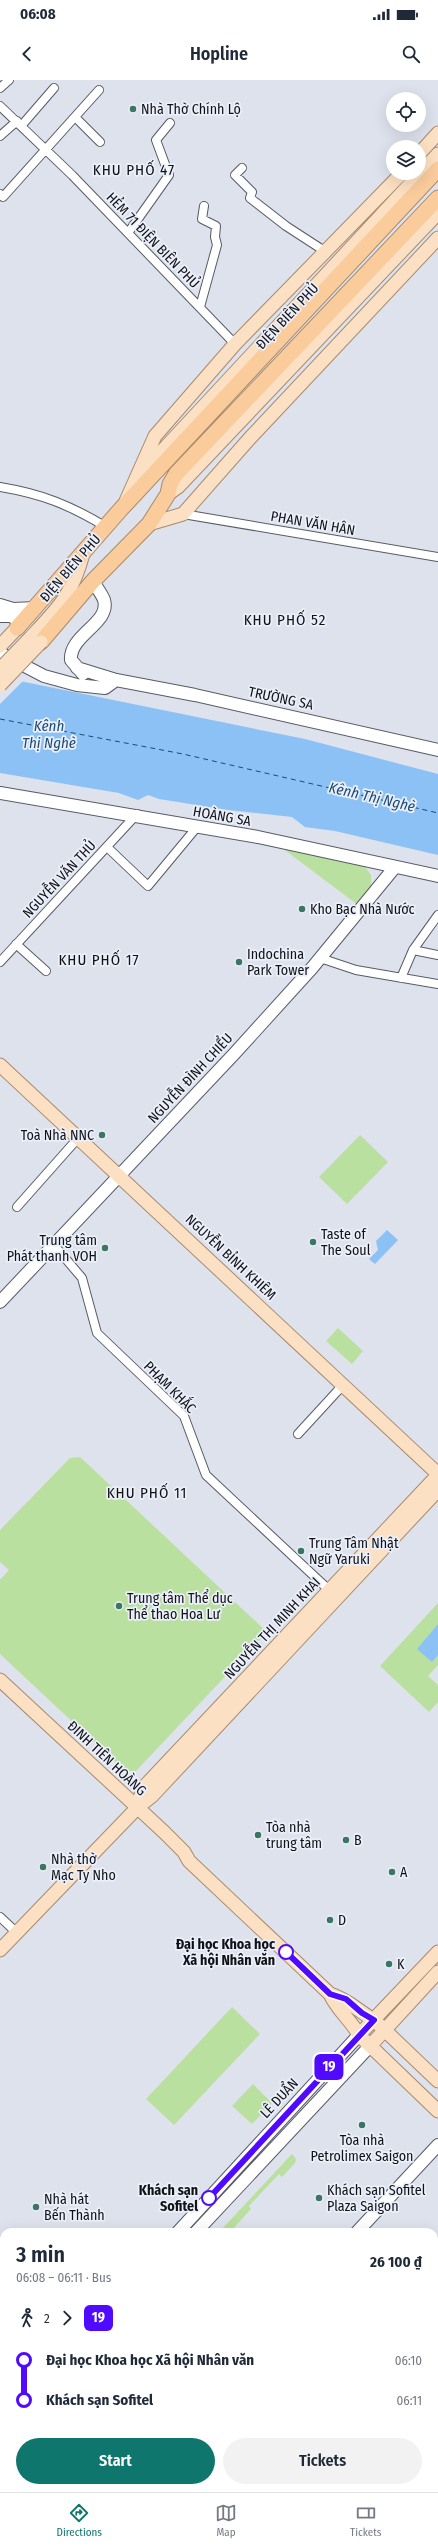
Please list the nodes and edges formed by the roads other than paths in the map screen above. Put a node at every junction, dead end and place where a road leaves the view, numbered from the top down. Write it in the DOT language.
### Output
graph roads {
  1 [pos="9,80"];
  2 [pos="0,88"];
  3 [pos="54,88"];
  4 [pos="100,90"];
  5 [pos="0,106"];
  6 [pos="75,117"];
  7 [pos="20,123"];
  8 [pos="170,124"];
  9 [pos="438,133"];
  10 [pos="0,136"];
  11 [pos="100,142"];
  12 [pos="426,146"];
  13 [pos="45,148"];
  14 [pos="438,154"];
  15 [pos="242,168"];
  16 [pos="438,169"];
  17 [pos="395,180"];
  18 [pos="0,194"];
  19 [pos="438,198"];
  20 [pos="204,206"];
  21 [pos="438,213"];
  22 [pos="128,233"];
  23 [pos="438,238"];
  24 [pos="326,252"];
  25 [pos="200,307"];
  26 [pos="235,344"];
  27 [pos="145,484"];
  28 [pos="0,487"];
  29 [pos="168,494"];
  30 [pos="123,507"];
  31 [pos="183,514"];
  32 [pos="149,524"];
  33 [pos="106,527"];
  34 [pos="83,554"];
  35 [pos="438,557"];
  36 [pos="93,581"];
  37 [pos="0,606"];
  38 [pos="36,608"];
  39 [pos="0,616"];
  40 [pos="19,626"];
  41 [pos="36,640"];
  42 [pos="0,646"];
  43 [pos="0,653"];
  44 [pos="77,668"];
  45 [pos="0,669"];
  46 [pos="61,680"];
  47 [pos="116,680"];
  48 [pos="81,681"];
  49 [pos="0,685"];
  50 [pos="438,750"];
  51 [pos="0,793"];
  52 [pos="137,814"];
  53 [pos="198,827"];
  54 [pos="107,847"];
  55 [pos="395,868"];
  56 [pos="438,876"];
  57 [pos="438,915"];
  58 [pos="16,944"];
  59 [pos="413,950"];
  60 [pos="438,955"];
  61 [pos="320,958"];
  62 [pos="0,962"];
  63 [pos="46,971"];
  64 [pos="401,978"];
  65 [pos="438,984"];
  66 [pos="0,1065"];
  67 [pos="79,1137"];
  68 [pos="120,1175"];
  69 [pos="17,1207"];
  70 [pos="54,1245"];
  71 [pos="0,1302"];
  72 [pos="343,1385"];
  73 [pos="298,1434"];
  74 [pos="438,1475"];
  75 [pos="438,1490"];
  76 [pos="375,1548"];
  77 [pos="333,1594"];
  78 [pos="0,1680"];
  79 [pos="135,1810"];
  80 [pos="0,1917"];
  81 [pos="17,1933"];
  82 [pos="0,1950"];
  83 [pos="438,1952"];
  84 [pos="438,1972"];
  85 [pos="330,1994"];
  86 [pos="374,2020"];
  87 [pos="385,2030"];
  88 [pos="359,2035"];
  89 [pos="370,2046"];
  90 [pos="438,2081"];
  91 [pos="438,2111"];
  92 [pos="438,2145"];
  93 [pos="182,2228"];
  94 [pos="200,2228"];
  95 [pos="360,2228"];
  1 -- 2 [label="street"];
  3 -- 7 [label="street"];
  4 -- 6 [label="street"];
  5 -- 7 [label="street, HẺM 71 ĐIỆN BIÊN PHỦ"];
  6 -- 11 [label="street"];
  6 -- 13 [label="street"];
  7 -- 10 [label="street"];
  7 -- 13 [label="street, HẺM 71 ĐIỆN BIÊN PHỦ"];
  8 -- 22 [label="street"];
  9 -- 12 [label="main road"];
  13 -- 18 [label="street"];
  13 -- 22 [label="street, HẺM 71 ĐIỆN BIÊN PHỦ"];
  14 -- 27 [label="main road, ĐIỆN BIÊN PHỦ"];
  15 -- 24 [label="street"];
  16 -- 27 [label="highway, ĐIỆN BIÊN PHỦ"];
  17 -- 24 [label="main road, ĐIỆN BIÊN PHỦ"];
  19 -- 29 [label="highway, ĐIỆN BIÊN PHỦ"];
  20 -- 25 [label="street"];
  21 -- 29 [label="main road, ĐIỆN BIÊN PHỦ"];
  22 -- 25 [label="street, HẺM 71 ĐIỆN BIÊN PHỦ"];
  23 -- 31 [label="main road"];
  24 -- 26 [label="main road, ĐIỆN BIÊN PHỦ"];
  25 -- 26 [label="street, HẺM 71 ĐIỆN BIÊN PHỦ"];
  26 -- 30 [label="main road, ĐIỆN BIÊN PHỦ"];
  27 -- 30 [label="highway, ĐIỆN BIÊN PHỦ"];
  28 -- 33 [label="street"];
  29 -- 32 [label="highway, ĐIỆN BIÊN PHỦ"];
  30 -- 33 [label="highway, ĐIỆN BIÊN PHỦ"];
  31 -- 32 [label="main road, ĐIỆN BIÊN PHỦ"];
  31 -- 35 [label="street, PHAN VĂN HÂN"];
  32 -- 36 [label="highway, ĐIỆN BIÊN PHỦ"];
  33 -- 34 [label="highway, ĐIỆN BIÊN PHỦ"];
  34 -- 38 [label="highway, ĐIỆN BIÊN PHỦ"];
  34 -- 41 [label="main road"];
  36 -- 41 [label="highway, ĐIỆN BIÊN PHỦ"];
  36 -- 44 [label="street"];
  37 -- 38 [label="street"];
  38 -- 40 [label="highway, ĐIỆN BIÊN PHỦ"];
  39 -- 40 [label="street"];
  40 -- 42 [label="main road"];
  41 -- 45 [label="main road, bridge"];
  41 -- 49 [label="main road, bridge"];
  43 -- 46 [label="street, TRƯỜNG SA"];
  44 -- 47 [label="street, TRƯỜNG SA"];
  44 -- 48 [label="street"];
  46 -- 47 [label="street, TRƯỜNG SA"];
  46 -- 48 [label="street, TRƯỜNG SA"];
  47 -- 48 [label="street, TRƯỜNG SA"];
  47 -- 50 [label="street, TRƯỜNG SA"];
  51 -- 52 [label="street, HOÀNG SA"];
  52 -- 53 [label="street, HOÀNG SA"];
  52 -- 54 [label="street, NGUYỄN VĂN THỦ"];
  53 -- 54 [label="street"];
  53 -- 55 [label="street, HOÀNG SA"];
  54 -- 58 [label="street, NGUYỄN VĂN THỦ"];
  55 -- 56 [label="street, HOÀNG SA"];
  55 -- 61 [label="street, NGUYỄN ĐÌNH CHIỂU"];
  57 -- 59 [label="street"];
  58 -- 62 [label="street, NGUYỄN VĂN THỦ"];
  58 -- 63 [label="street"];
  59 -- 60 [label="street"];
  59 -- 64 [label="street"];
  61 -- 64 [label="street"];
  61 -- 68 [label="street, NGUYỄN ĐÌNH CHIỂU"];
  64 -- 65 [label="street"];
  66 -- 67 [label="main road, NGUYỄN BỈNH KHIÊM"];
  67 -- 68 [label="main road, NGUYỄN BỈNH KHIÊM"];
  67 -- 69 [label="street"];
  68 -- 70 [label="street, NGUYỄN ĐÌNH CHIỂU"];
  68 -- 72 [label="main road, NGUYỄN BỈNH KHIÊM"];
  70 -- 71 [label="street, NGUYỄN ĐÌNH CHIỂU"];
  70 -- 77 [label="street, PHẠM KHẮC"];
  72 -- 73 [label="street"];
  72 -- 74 [label="main road, NGUYỄN BỈNH KHIÊM"];
  74 -- 76 [label="main road, NGUYỄN THỊ MINH KHAI"];
  75 -- 76 [label="main road, NGUYỄN THỊ MINH KHAI"];
  76 -- 77 [label="main road, NGUYỄN THỊ MINH KHAI"];
  77 -- 79 [label="main road, NGUYỄN THỊ MINH KHAI"];
  78 -- 79 [label="main road, ĐINH TIÊN HOÀNG"];
  79 -- 81 [label="main road, NGUYỄN THỊ MINH KHAI"];
  79 -- 85 [label="main road, ĐINH TIÊN HOÀNG"];
  80 -- 81 [label="street"];
  81 -- 82 [label="main road, NGUYỄN THỊ MINH KHAI"];
  83 -- 86 [label="main road, LÊ DUẨN"];
  84 -- 87 [label="main road"];
  85 -- 86 [label="main road, ĐINH TIÊN HOÀNG"];
  85 -- 88 [label="main road, ĐINH TIÊN HOÀNG"];
  86 -- 87 [label="main road, ĐINH TIÊN HOÀNG"];
  86 -- 88 [label="main road, LÊ DUẨN"];
  87 -- 89 [label="main road"];
  87 -- 90 [label="main road, ĐINH TIÊN HOÀNG"];
  88 -- 89 [label="main road, ĐINH TIÊN HOÀNG"];
  88 -- 93 [label="street, LÊ DUẨN"];
  89 -- 91 [label="main road, ĐINH TIÊN HOÀNG"];
  89 -- 94 [label="street"];
  92 -- 95 [label="street"];
}
